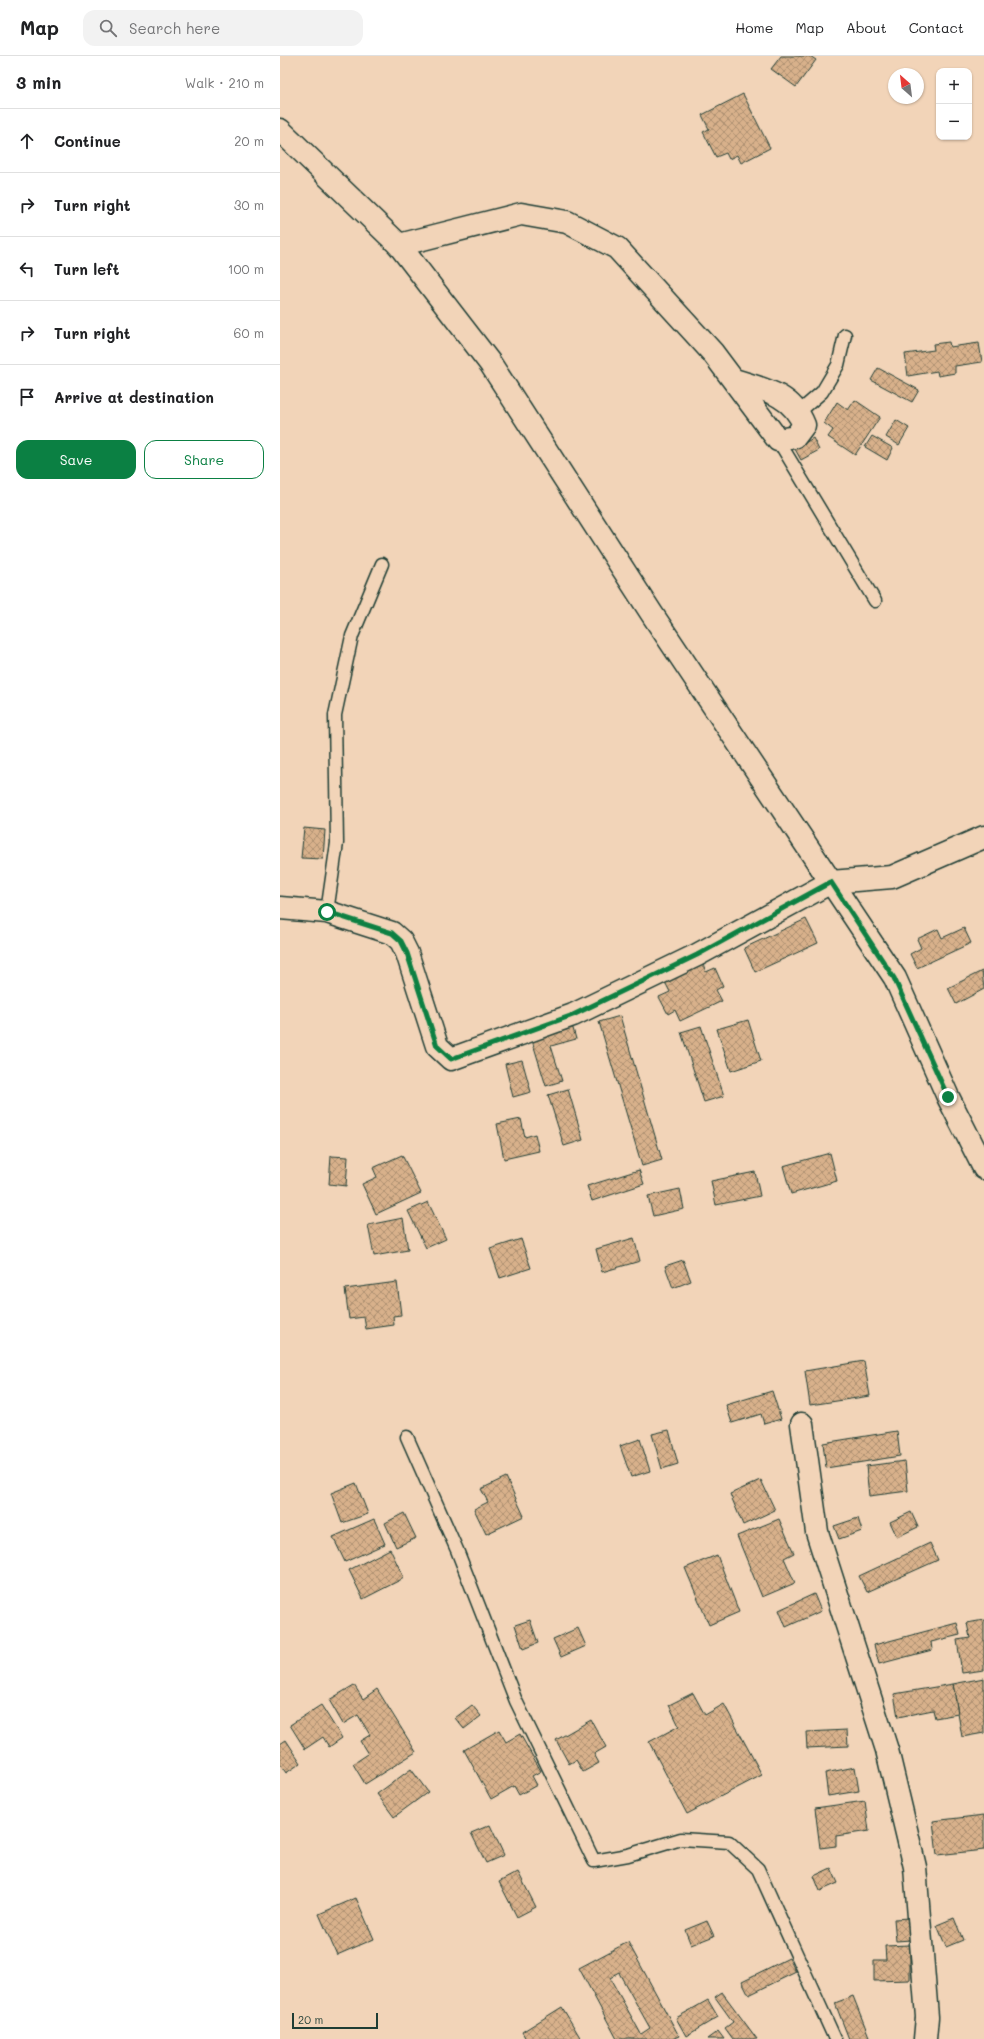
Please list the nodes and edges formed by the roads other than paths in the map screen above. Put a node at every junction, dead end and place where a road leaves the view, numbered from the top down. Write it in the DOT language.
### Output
graph roads {
  1 [pos="280,130"];
  2 [pos="399,245"];
  3 [pos="845,336"];
  4 [pos="734,380"];
  5 [pos="799,412"];
  6 [pos="778,440"];
  7 [pos="382,564"];
  8 [pos="875,601"];
  9 [pos="984,837"];
  10 [pos="831,882"];
  11 [pos="280,908"];
  12 [pos="327,912"];
  13 [pos="984,1168"];
  14 [pos="802,1424"];
  15 [pos="407,1437"];
  16 [pos="835,2039"];
  17 [pos="925,2039"];
  1 -- 2 [label="street"];
  2 -- 4 [label="street"];
  2 -- 10 [label="street"];
  3 -- 5 [label="lane"];
  4 -- 5 [label="street"];
  4 -- 6 [label="street"];
  5 -- 6 [label="street"];
  6 -- 8 [label="lane"];
  7 -- 12 [label="lane"];
  9 -- 10 [label="street"];
  10 -- 12 [label="street"];
  10 -- 13 [label="street"];
  11 -- 12 [label="street"];
  14 -- 17 [label="street"];
  15 -- 16 [label="lane"];
}
